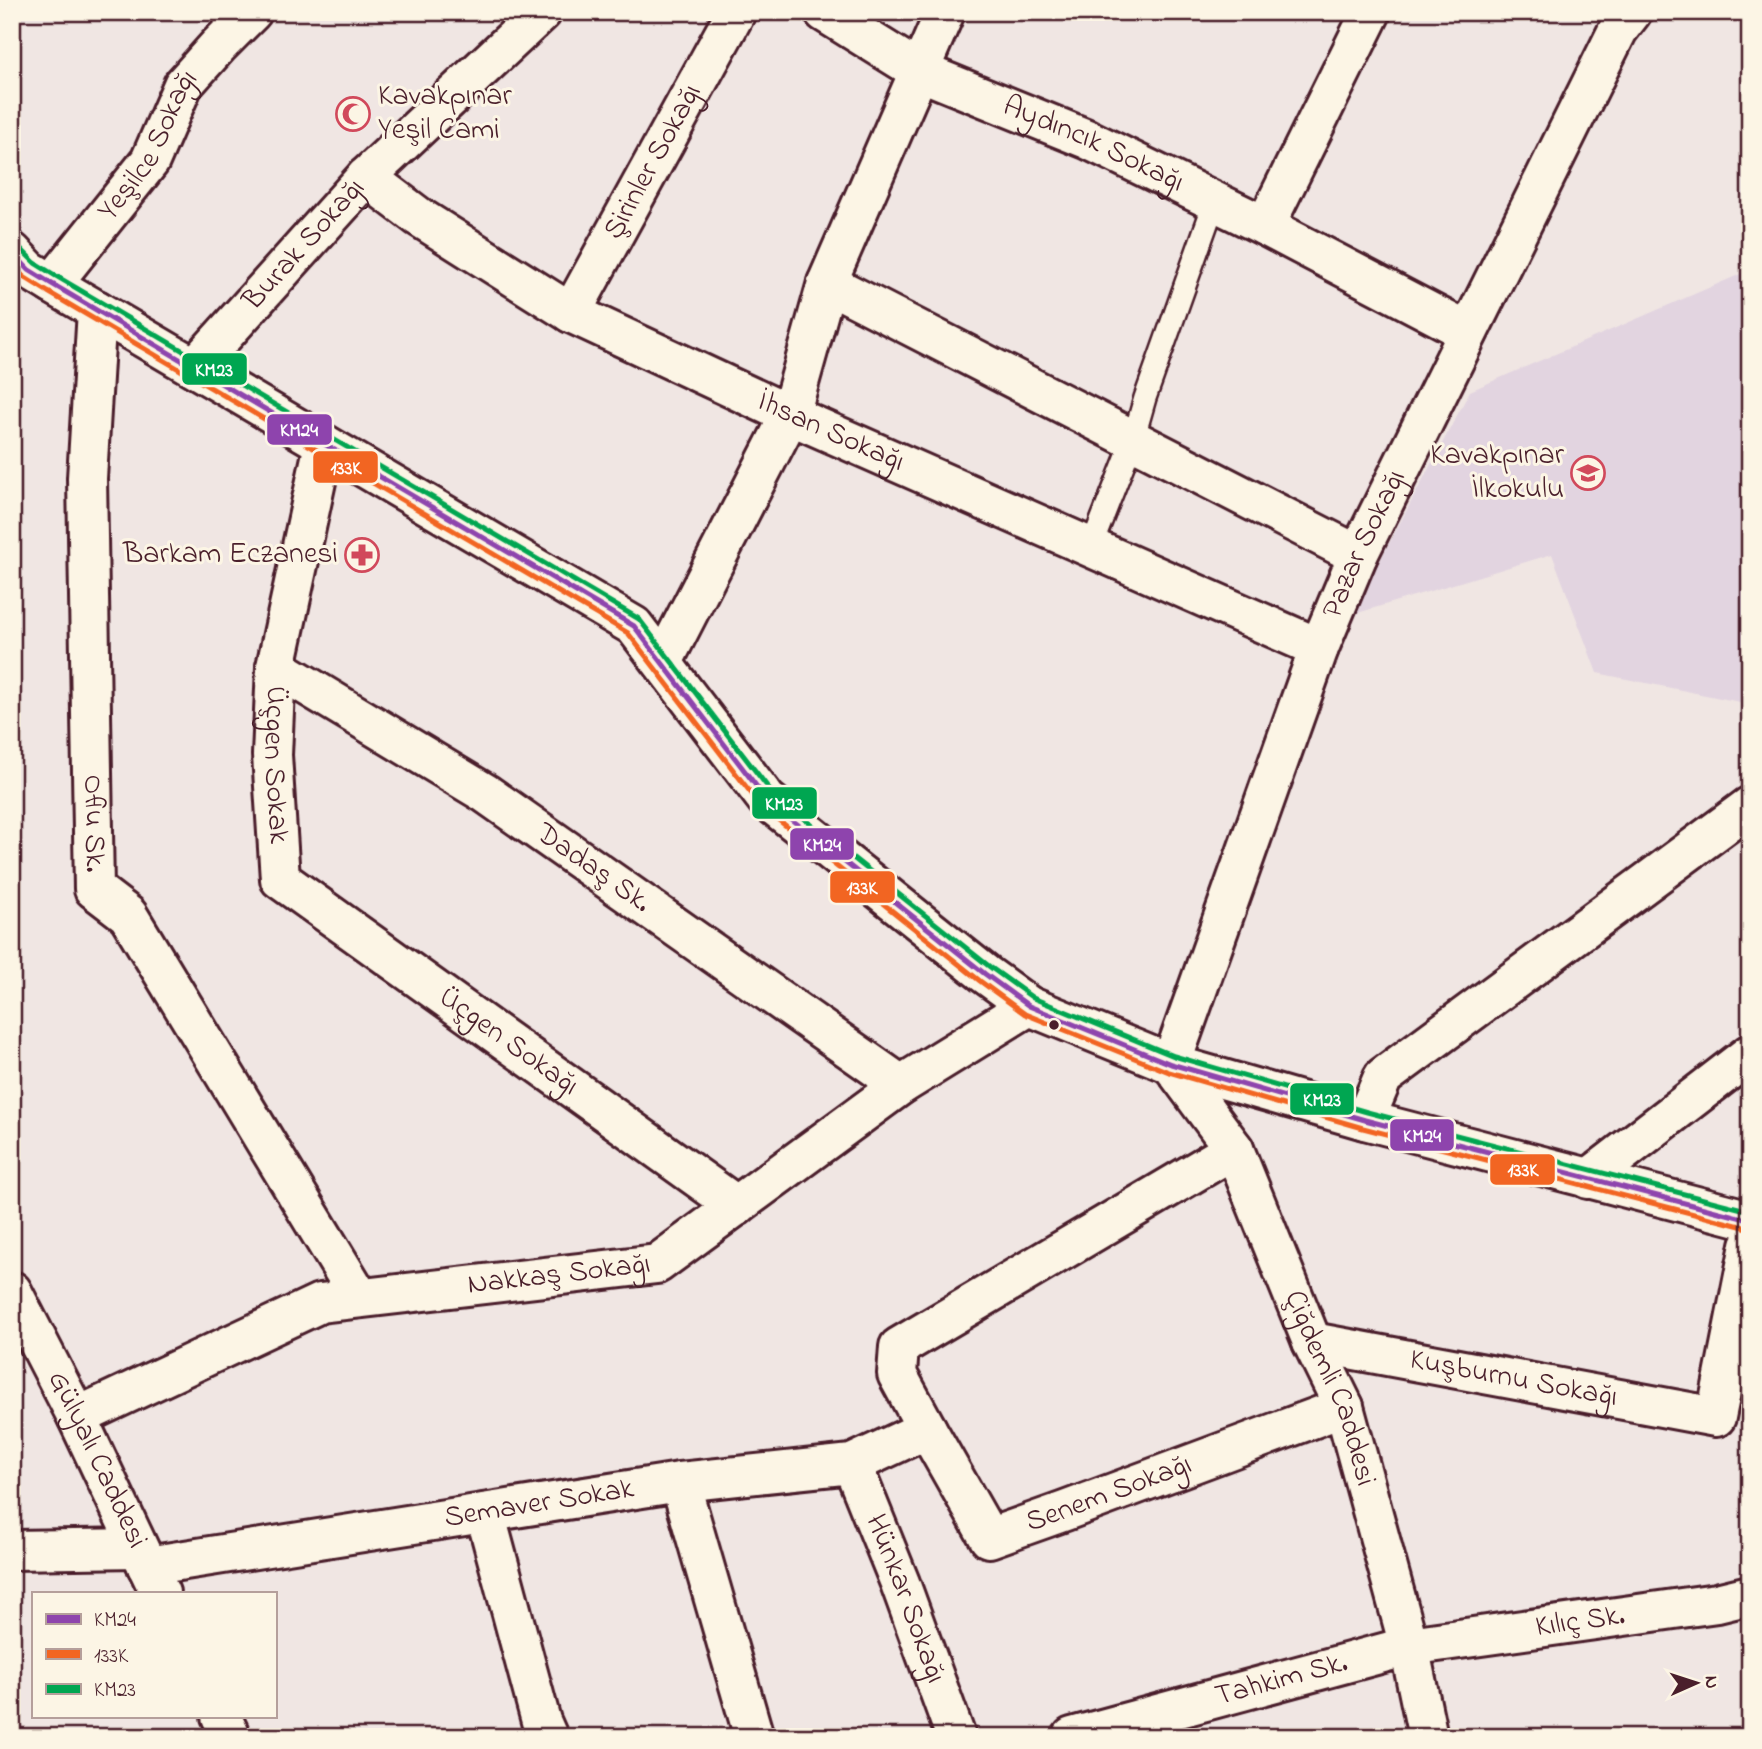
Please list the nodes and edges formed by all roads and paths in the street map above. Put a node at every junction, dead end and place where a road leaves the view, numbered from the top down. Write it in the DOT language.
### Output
graph roads {
  1 [pos="252,12"];
  2 [pos="542,12"];
  3 [pos="736,12"];
  4 [pos="824,12"];
  5 [pos="945,12"];
  6 [pos="1371,12"];
  7 [pos="1632,12"];
  8 [pos="919,71"];
  9 [pos="366,177"];
  10 [pos="1215,201"];
  11 [pos="1265,226"];
  12 [pos="12,252"];
  13 [pos="827,283"];
  14 [pos="52,284"];
  15 [pos="97,310"];
  16 [pos="570,313"];
  17 [pos="1468,332"];
  18 [pos="195,367"];
  19 [pos="790,415"];
  20 [pos="1133,440"];
  21 [pos="324,444"];
  22 [pos="1091,547"];
  23 [pos="1358,555"];
  24 [pos="1319,648"];
  25 [pos="663,662"];
  26 [pos="276,667"];
  27 [pos="1750,806"];
  28 [pos="280,879"];
  29 [pos="1028,1006"];
  30 [pos="1750,1054"];
  31 [pos="1171,1064"];
  32 [pos="901,1085"];
  33 [pos="1365,1120"];
  34 [pos="1234,1149"];
  35 [pos="1588,1179"];
  36 [pos="737,1206"];
  37 [pos="1750,1220"];
  38 [pos="1750,1245"];
  39 [pos="12,1291"];
  40 [pos="360,1298"];
  41 [pos="22,1333"];
  42 [pos="1312,1342"];
  43 [pos="1343,1407"];
  44 [pos="77,1417"];
  45 [pos="927,1429"];
  46 [pos="852,1464"];
  47 [pos="680,1482"];
  48 [pos="485,1513"];
  49 [pos="12,1550"];
  50 [pos="148,1569"];
  51 [pos="1750,1595"];
  52 [pos="1409,1646"];
  53 [pos="222,1718"];
  54 [pos="231,1737"];
  55 [pos="548,1737"];
  56 [pos="754,1737"];
  57 [pos="956,1737"];
  58 [pos="1072,1737"];
  59 [pos="1428,1737"];
  1 -- 14 [label="street, Yeşilce Sokağı"];
  2 -- 9 [label="street, Burak Sokağı"];
  3 -- 16 [label="street, Şirinler Sokağı"];
  4 -- 8 [label="street"];
  5 -- 8 [label="street"];
  6 -- 11 [label="street"];
  7 -- 17 [label="street, Pazar Sokağı"];
  8 -- 10 [label="street, Aydıncık Sokağı"];
  8 -- 13 [label="street"];
  9 -- 16 [label="street, İhsan Sokağı"];
  9 -- 18 [label="street, Burak Sokağı"];
  10 -- 11 [label="street, Aydıncık Sokağı"];
  10 -- 20 [label="lane"];
  11 -- 17 [label="street, Aydıncık Sokağı"];
  12 -- 14 [label="street"];
  13 -- 19 [label="street"];
  13 -- 20 [label="street"];
  14 -- 15 [label="street"];
  15 -- 18 [label="street"];
  15 -- 40 [label="street, Oflu Sk."];
  16 -- 19 [label="street, İhsan Sokağı"];
  17 -- 23 [label="street, Pazar Sokağı"];
  18 -- 21 [label="street"];
  19 -- 22 [label="street, İhsan Sokağı"];
  19 -- 25 [label="street"];
  20 -- 22 [label="lane"];
  20 -- 23 [label="street"];
  21 -- 25 [label="street"];
  21 -- 26 [label="street, Üçgen Sokak"];
  22 -- 24 [label="street, İhsan Sokağı"];
  23 -- 24 [label="street, Pazar Sokağı"];
  24 -- 31 [label="street, Pazar Sokağı"];
  25 -- 29 [label="street"];
  26 -- 28 [label="street, Üçgen Sokak"];
  26 -- 32 [label="street, Dadaş Sk."];
  27 -- 33 [label="street"];
  28 -- 36 [label="street, Üçgen Sokağı"];
  29 -- 31 [label="street"];
  29 -- 32 [label="street, Nakkaş Sokağı"];
  30 -- 35 [label="street"];
  31 -- 33 [label="street"];
  31 -- 34 [label="street, Çiğdemli Caddesi"];
  32 -- 36 [label="street, Nakkaş Sokağı"];
  33 -- 35 [label="street"];
  34 -- 42 [label="street, Çiğdemli Caddesi"];
  34 -- 45 [label="street"];
  35 -- 37 [label="street"];
  36 -- 40 [label="street, Nakkaş Sokağı"];
  38 -- 42 [label="street, Kuşburnu Sokağı"];
  39 -- 41 [label="street, Gülyalı Caddesi"];
  40 -- 44 [label="street, Nakkaş Sokağı"];
  41 -- 44 [label="street, Gülyalı Caddesi"];
  42 -- 43 [label="street, Çiğdemli Caddesi"];
  43 -- 45 [label="street, Senem Sokağı"];
  43 -- 52 [label="street, Çiğdemli Caddesi"];
  44 -- 50 [label="street, Gülyalı Caddesi"];
  45 -- 46 [label="street, Semaver Sokak"];
  46 -- 47 [label="street, Semaver Sokak"];
  46 -- 57 [label="street, Hünkar Sokağı"];
  47 -- 48 [label="street, Semaver Sokak"];
  47 -- 56 [label="street"];
  48 -- 50 [label="street, Semaver Sokak"];
  48 -- 55 [label="street"];
  49 -- 50 [label="street, Semaver Sokak"];
  51 -- 52 [label="street, Kılıç Sk."];
  52 -- 58 [label="street, Tahkim Sk."];
  52 -- 59 [label="street, Çiğdemli Caddesi"];
  53 -- 54 [label="street"];
}
